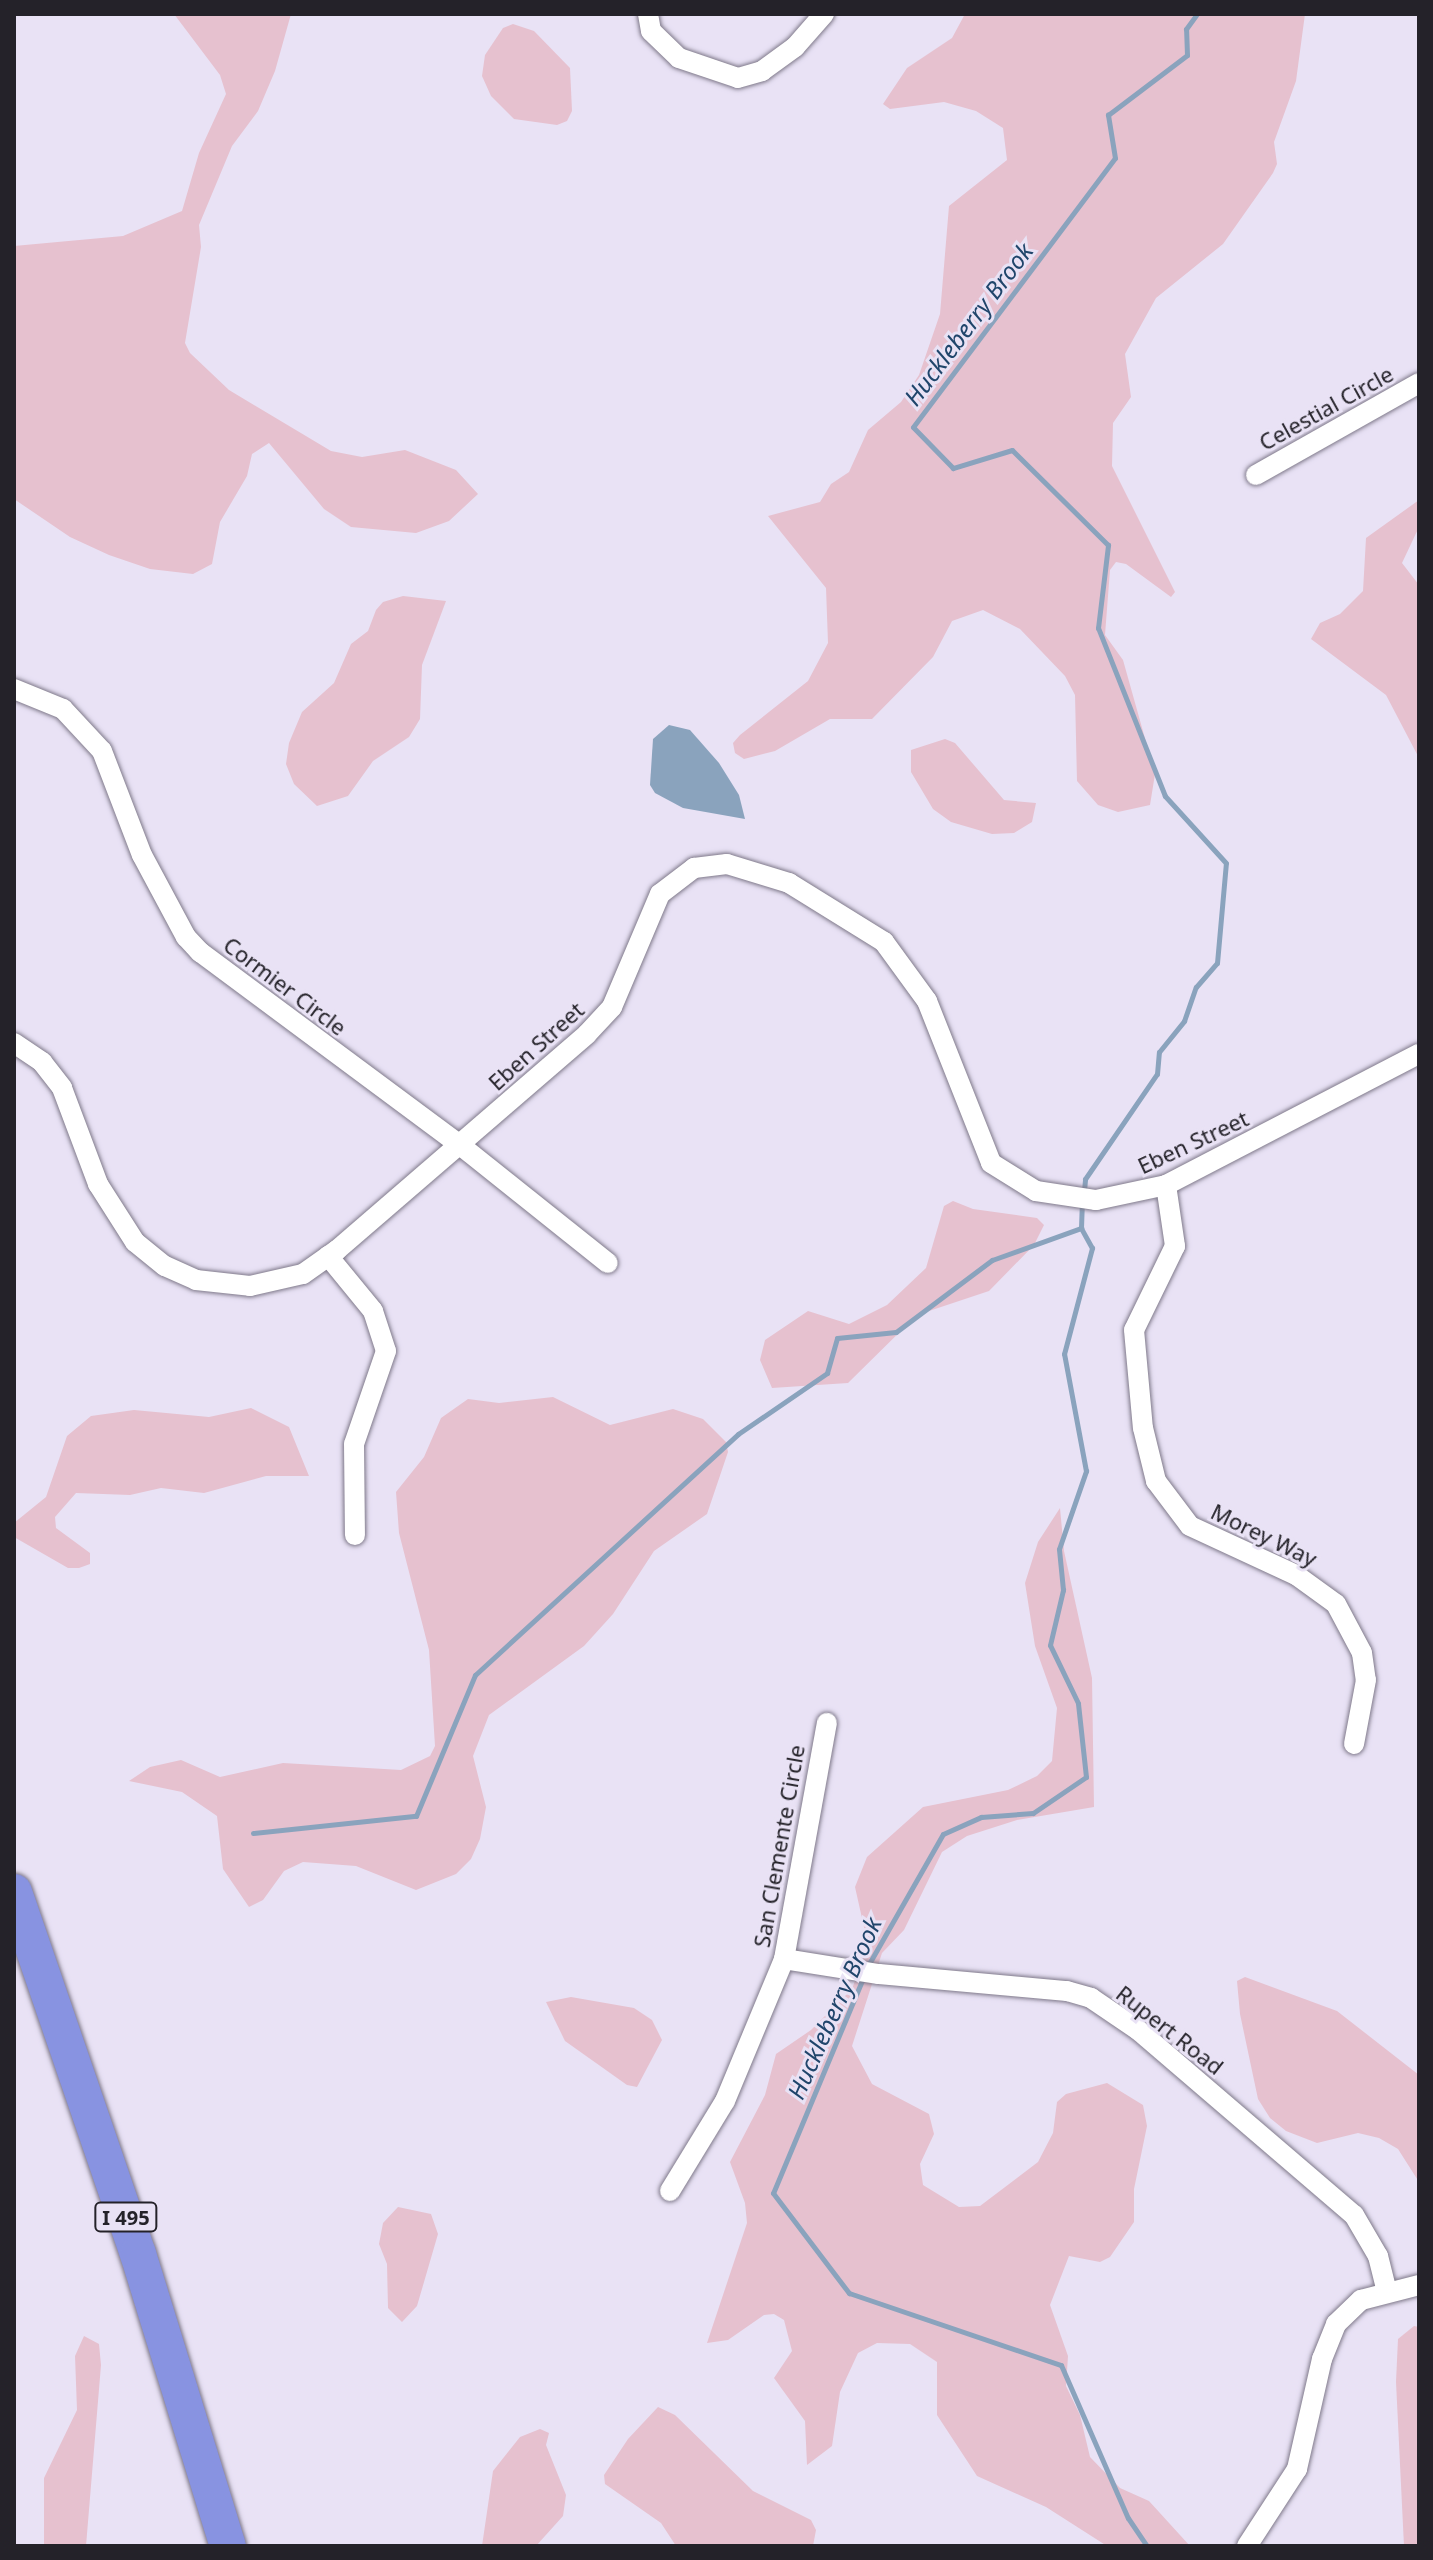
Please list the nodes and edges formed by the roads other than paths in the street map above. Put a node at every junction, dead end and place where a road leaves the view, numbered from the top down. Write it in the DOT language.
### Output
graph roads {
  1 [pos="648,14"];
  2 [pos="824,14"];
  3 [pos="1419,383"];
  4 [pos="1256,475"];
  5 [pos="14,689"];
  6 [pos="14,1043"];
  7 [pos="1419,1054"];
  8 [pos="460,1145"];
  9 [pos="1166,1185"];
  10 [pos="328,1256"];
  11 [pos="608,1263"];
  12 [pos="355,1535"];
  13 [pos="827,1723"];
  14 [pos="1354,1744"];
  15 [pos="14,1892"];
  16 [pos="784,1959"];
  17 [pos="670,2191"];
  18 [pos="1419,2285"];
  19 [pos="1387,2292"];
  20 [pos="228,2546"];
  21 [pos="1247,2546"];
  1 -- 2 [label="street"];
  3 -- 4 [label="street, Celestial Circle"];
  5 -- 8 [label="street, Cormier Circle"];
  6 -- 10 [label="street, Eben Street"];
  7 -- 9 [label="street, Eben Street"];
  8 -- 9 [label="street, Eben Street"];
  8 -- 10 [label="street, Eben Street"];
  8 -- 11 [label="street, Cormier Circle"];
  9 -- 14 [label="street, Morey Way"];
  10 -- 12 [label="street"];
  13 -- 16 [label="street, San Clemente Circle"];
  15 -- 20 [label="highway, I 495"];
  16 -- 17 [label="street, San Clemente Circle"];
  16 -- 19 [label="street, Rupert Road"];
  18 -- 19 [label="street"];
  19 -- 21 [label="street"];
}
